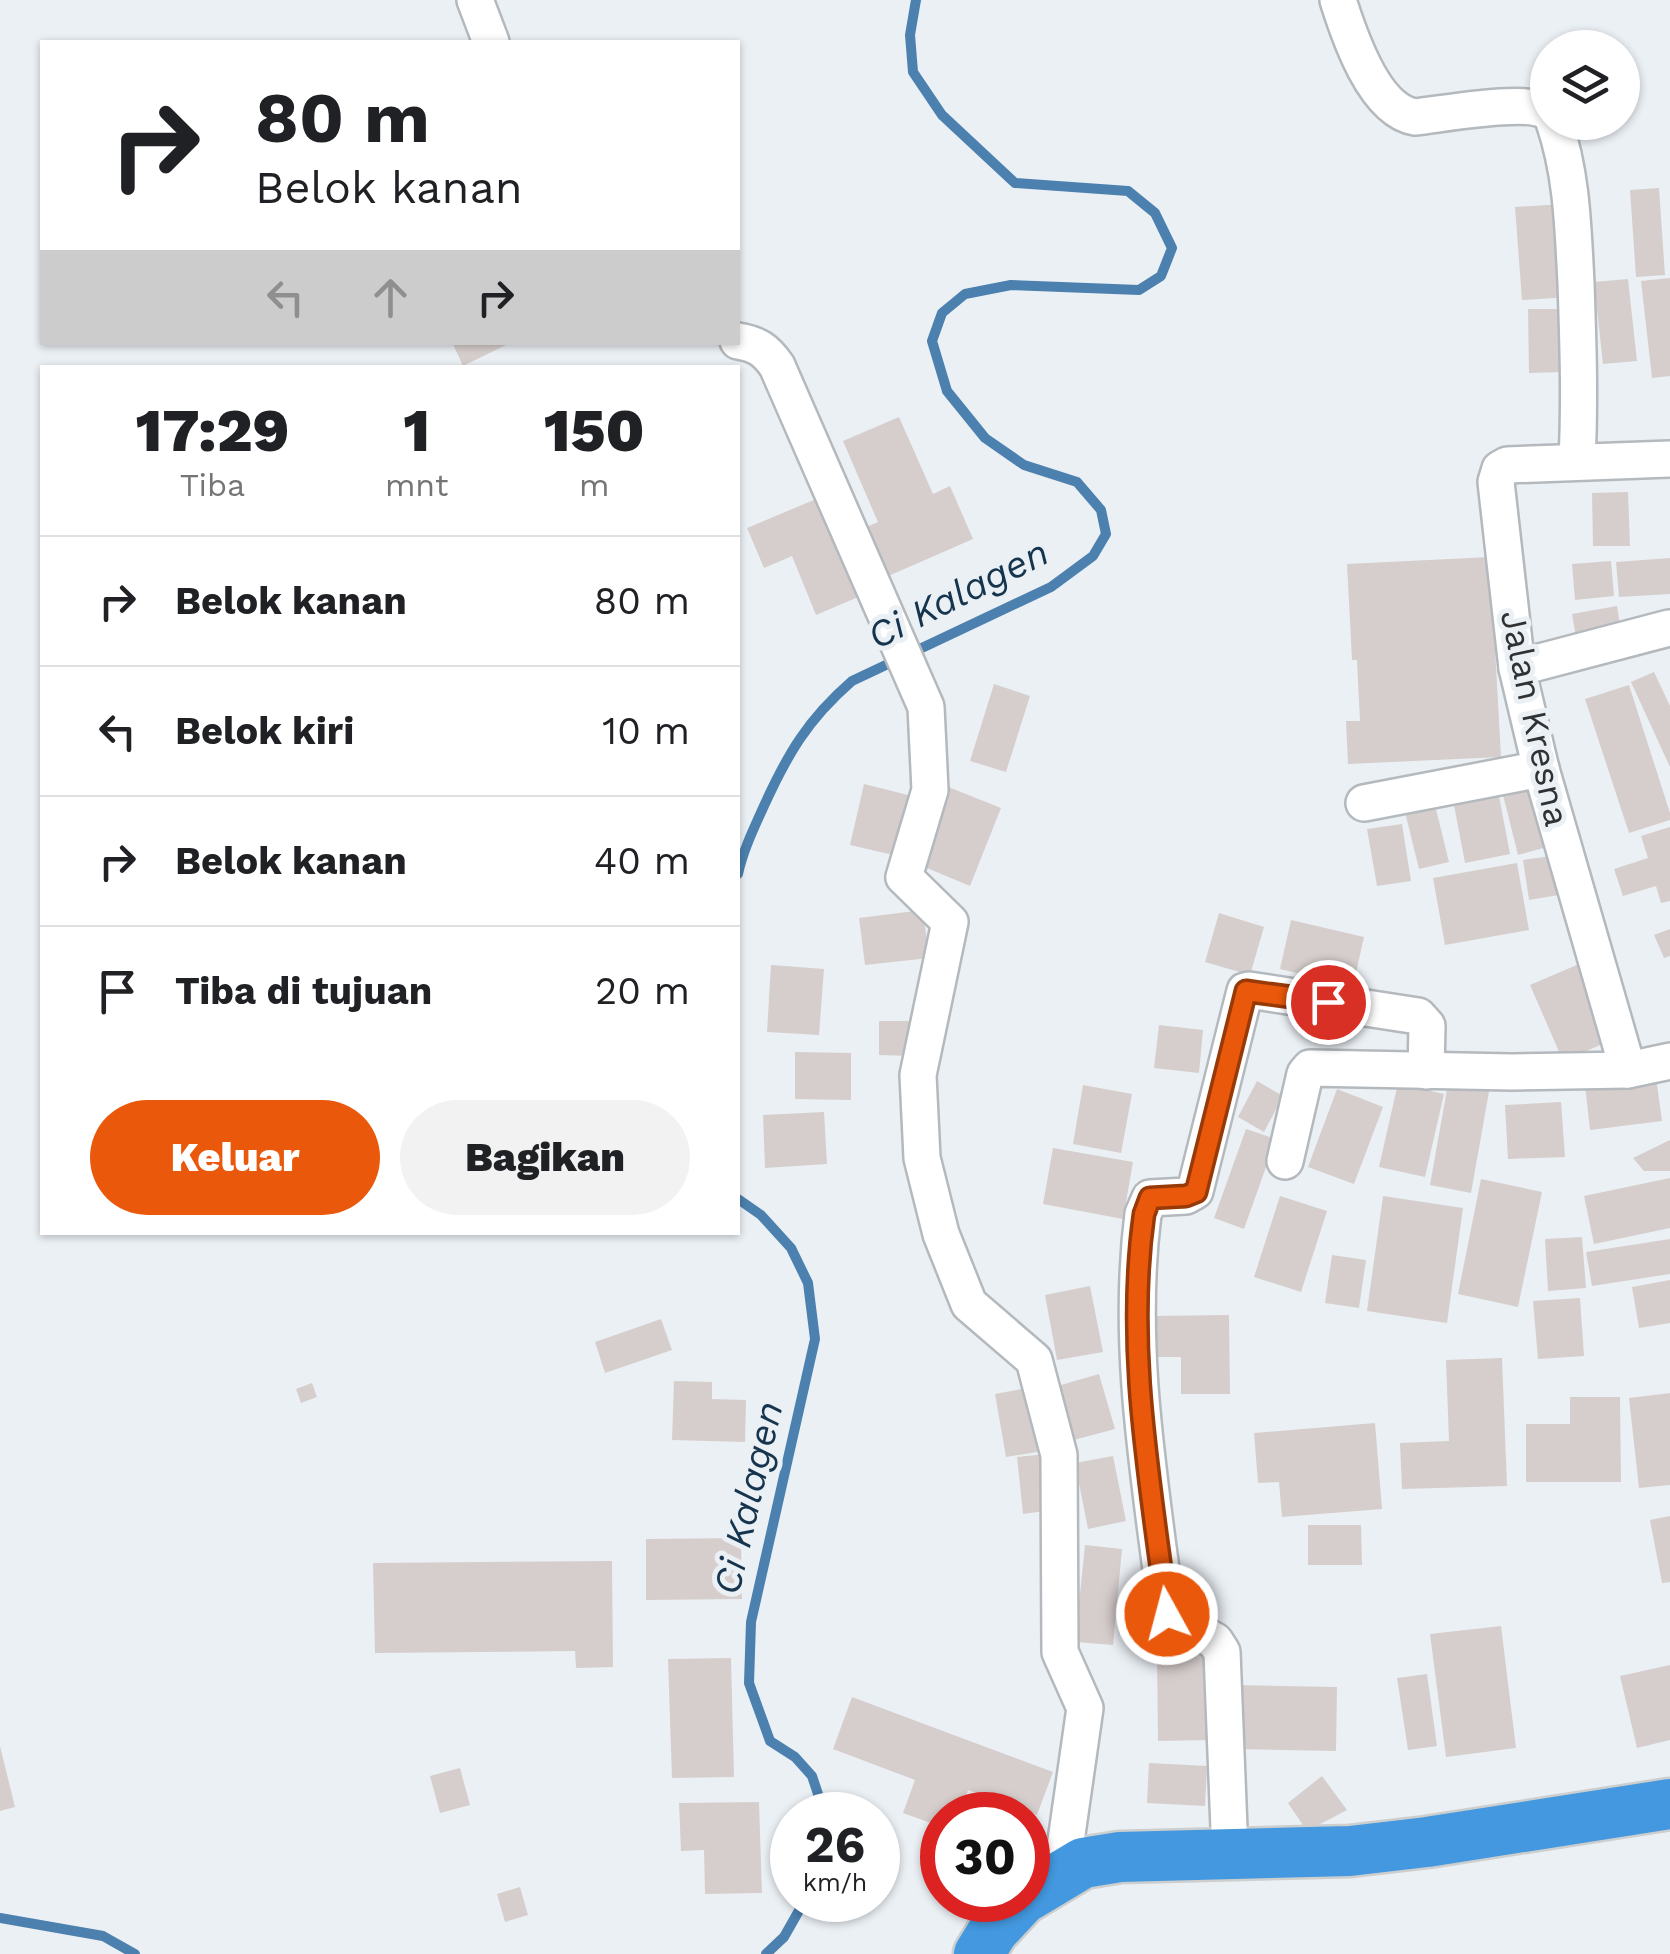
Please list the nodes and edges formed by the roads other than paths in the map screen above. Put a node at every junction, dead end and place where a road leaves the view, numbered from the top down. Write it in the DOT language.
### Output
graph roads {
  1 [pos="474,0"];
  2 [pos="1338,0"];
  3 [pos="491,40"];
  4 [pos="1530,106"];
  5 [pos="1561,140"];
  6 [pos="740,341"];
  7 [pos="1670,459"];
  8 [pos="1577,460"];
  9 [pos="1670,629"];
  10 [pos="1517,668"];
  11 [pos="1541,768"];
  12 [pos="1364,803"];
  13 [pos="1670,1061"];
  14 [pos="1628,1070"];
  15 [pos="1426,1071"];
  16 [pos="1285,1162"];
  17 [pos="1670,1804"];
  18 [pos="1050,1841"];
  19 [pos="1230,1854"];
  20 [pos="1050,1883"];
  21 [pos="1004,1922"];
  22 [pos="979,1954"];
  1 -- 3 [label="street"];
  2 -- 4 [label="street"];
  5 -- 8 [label="street"];
  6 -- 18 [label="street"];
  7 -- 8 [label="street, Jalan Kresna"];
  8 -- 10 [label="street, Jalan Kresna"];
  9 -- 10 [label="street"];
  10 -- 11 [label="street, Jalan Kresna"];
  11 -- 12 [label="street"];
  11 -- 14 [label="street, Jalan Kresna"];
  13 -- 14 [label="street"];
  14 -- 15 [label="street"];
  15 -- 16 [label="street"];
  15 -- 19 [label="street"];
  17 -- 19 [label="highway"];
  19 -- 20 [label="highway"];
  21 -- 22 [label="highway"];
}
